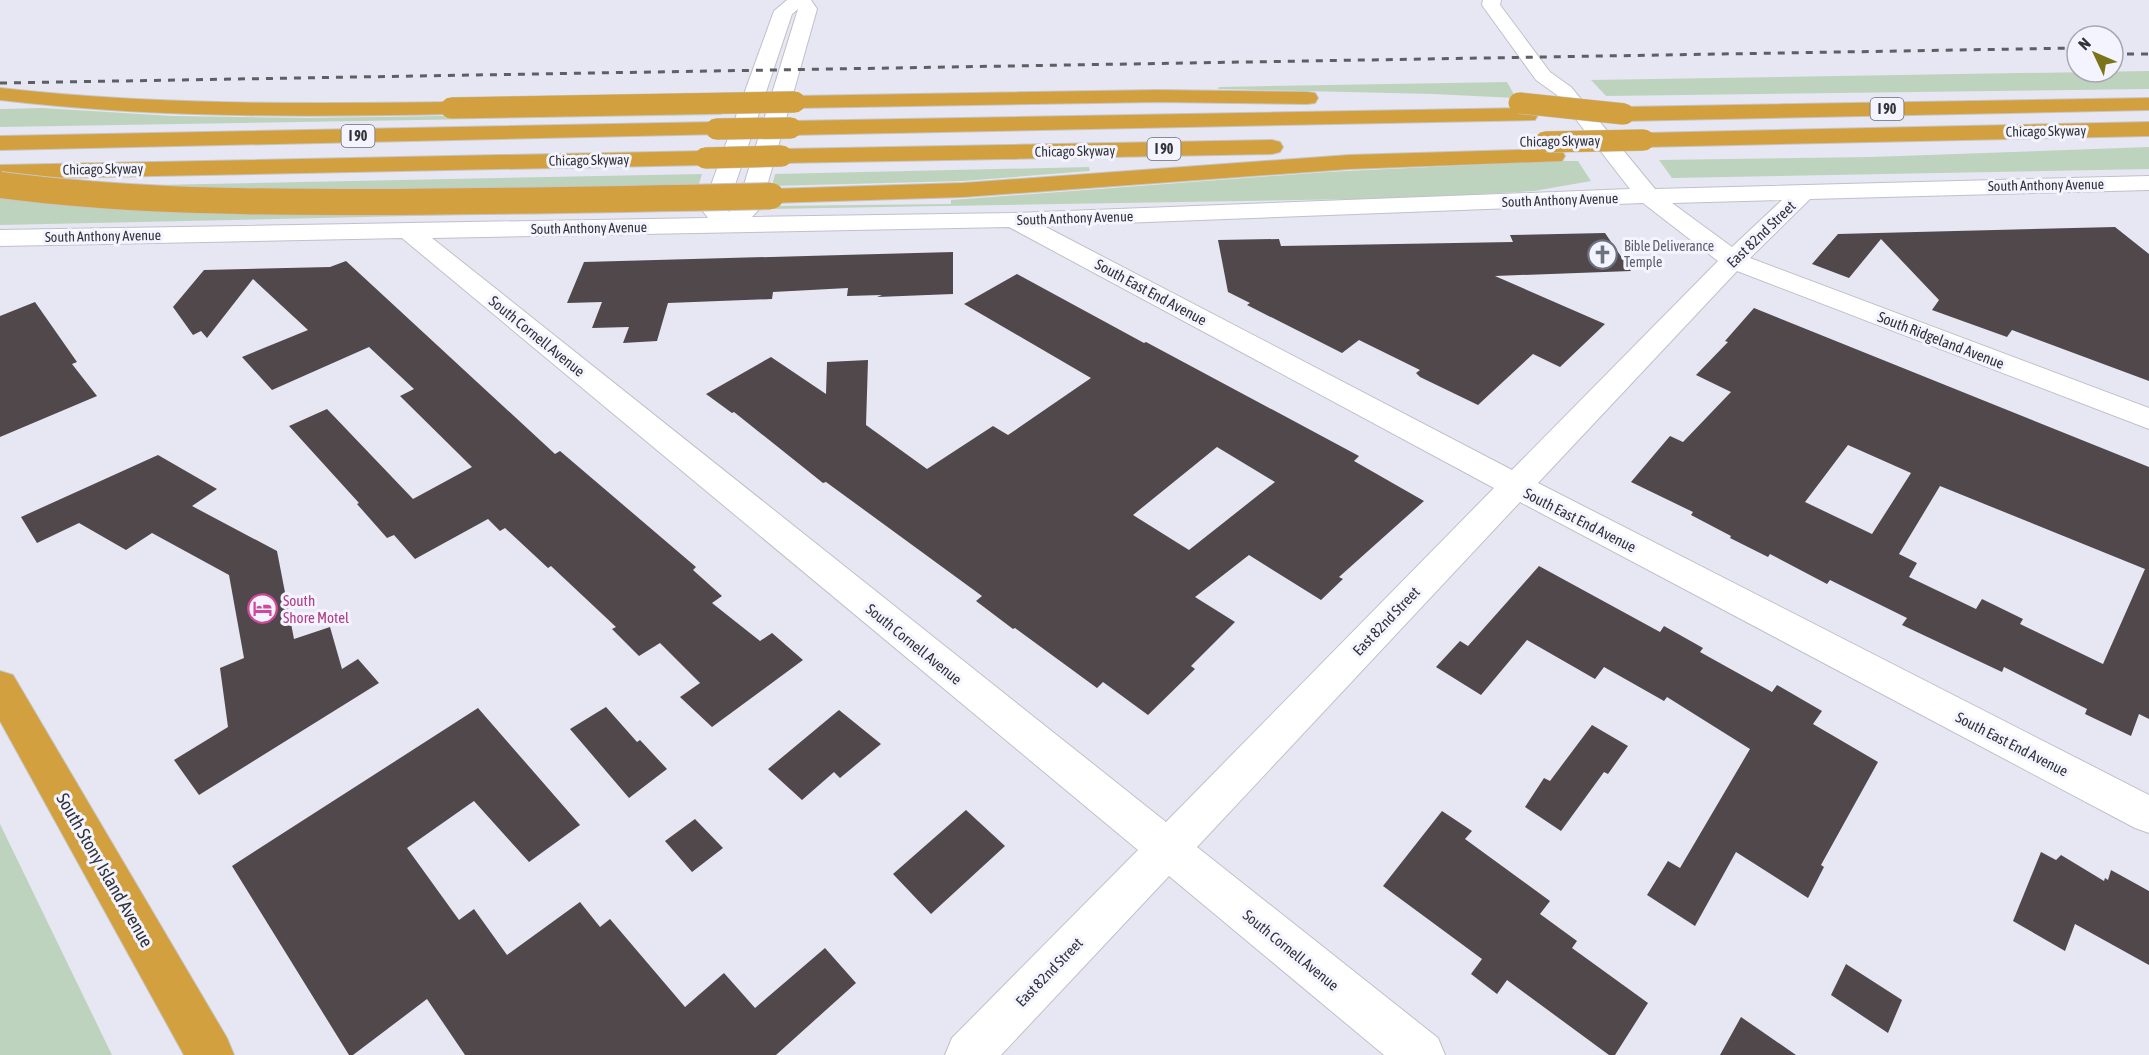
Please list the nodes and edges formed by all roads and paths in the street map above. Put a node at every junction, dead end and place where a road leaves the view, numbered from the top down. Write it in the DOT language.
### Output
graph roads {
  1 [pos="801,0"];
  2 [pos="1492,0"];
  3 [pos="1514,6"];
  4 [pos="1564,91"];
  5 [pos="0,94"];
  6 [pos="2149,104"];
  7 [pos="1523,109"];
  8 [pos="2149,129"];
  9 [pos="0,143"];
  10 [pos="1550,149"];
  11 [pos="0,171"];
  12 [pos="2149,183"];
  13 [pos="0,185"];
  14 [pos="1805,191"];
  15 [pos="1648,196"];
  16 [pos="1014,220"];
  17 [pos="728,225"];
  18 [pos="408,231"];
  19 [pos="0,238"];
  20 [pos="1733,260"];
  21 [pos="2149,419"];
  22 [pos="1516,486"];
  23 [pos="0,686"];
  24 [pos="2149,815"];
  25 [pos="1166,850"];
  26 [pos="210,1055"];
  27 [pos="969,1055"];
  28 [pos="1421,1055"];
  1 -- 17 [label="street"];
  1 -- 17 [label="street"];
  2 -- 4 [label="street"];
  3 -- 4 [label="street"];
  4 -- 15 [label="street, South Ridgeland Avenue"];
  5 -- 7 [label="highway, bridge"];
  6 -- 7 [label="highway, Chicago Skyway / I 90, bridge"];
  7 -- 9 [label="highway, Chicago Skyway / I 90, bridge"];
  8 -- 10 [label="highway, Chicago Skyway / I 90, bridge"];
  10 -- 11 [label="highway, Chicago Skyway / I 90, bridge"];
  10 -- 13 [label="highway, bridge"];
  12 -- 14 [label="street, South Anthony Avenue"];
  14 -- 15 [label="street, South Anthony Avenue"];
  14 -- 20 [label="street, East 82nd Street"];
  15 -- 16 [label="street, South Anthony Avenue"];
  15 -- 20 [label="street, South Ridgeland Avenue"];
  16 -- 17 [label="street, South Anthony Avenue"];
  16 -- 22 [label="street, South East End Avenue"];
  17 -- 18 [label="street, South Anthony Avenue"];
  18 -- 19 [label="street, South Anthony Avenue"];
  18 -- 25 [label="street, South Cornell Avenue"];
  20 -- 21 [label="street, South Ridgeland Avenue"];
  20 -- 22 [label="street, East 82nd Street"];
  22 -- 24 [label="street, South East End Avenue"];
  22 -- 25 [label="street, East 82nd Street"];
  23 -- 26 [label="highway, South Stony Island Avenue"];
  25 -- 27 [label="street, East 82nd Street"];
  25 -- 28 [label="street, South Cornell Avenue"];
}
